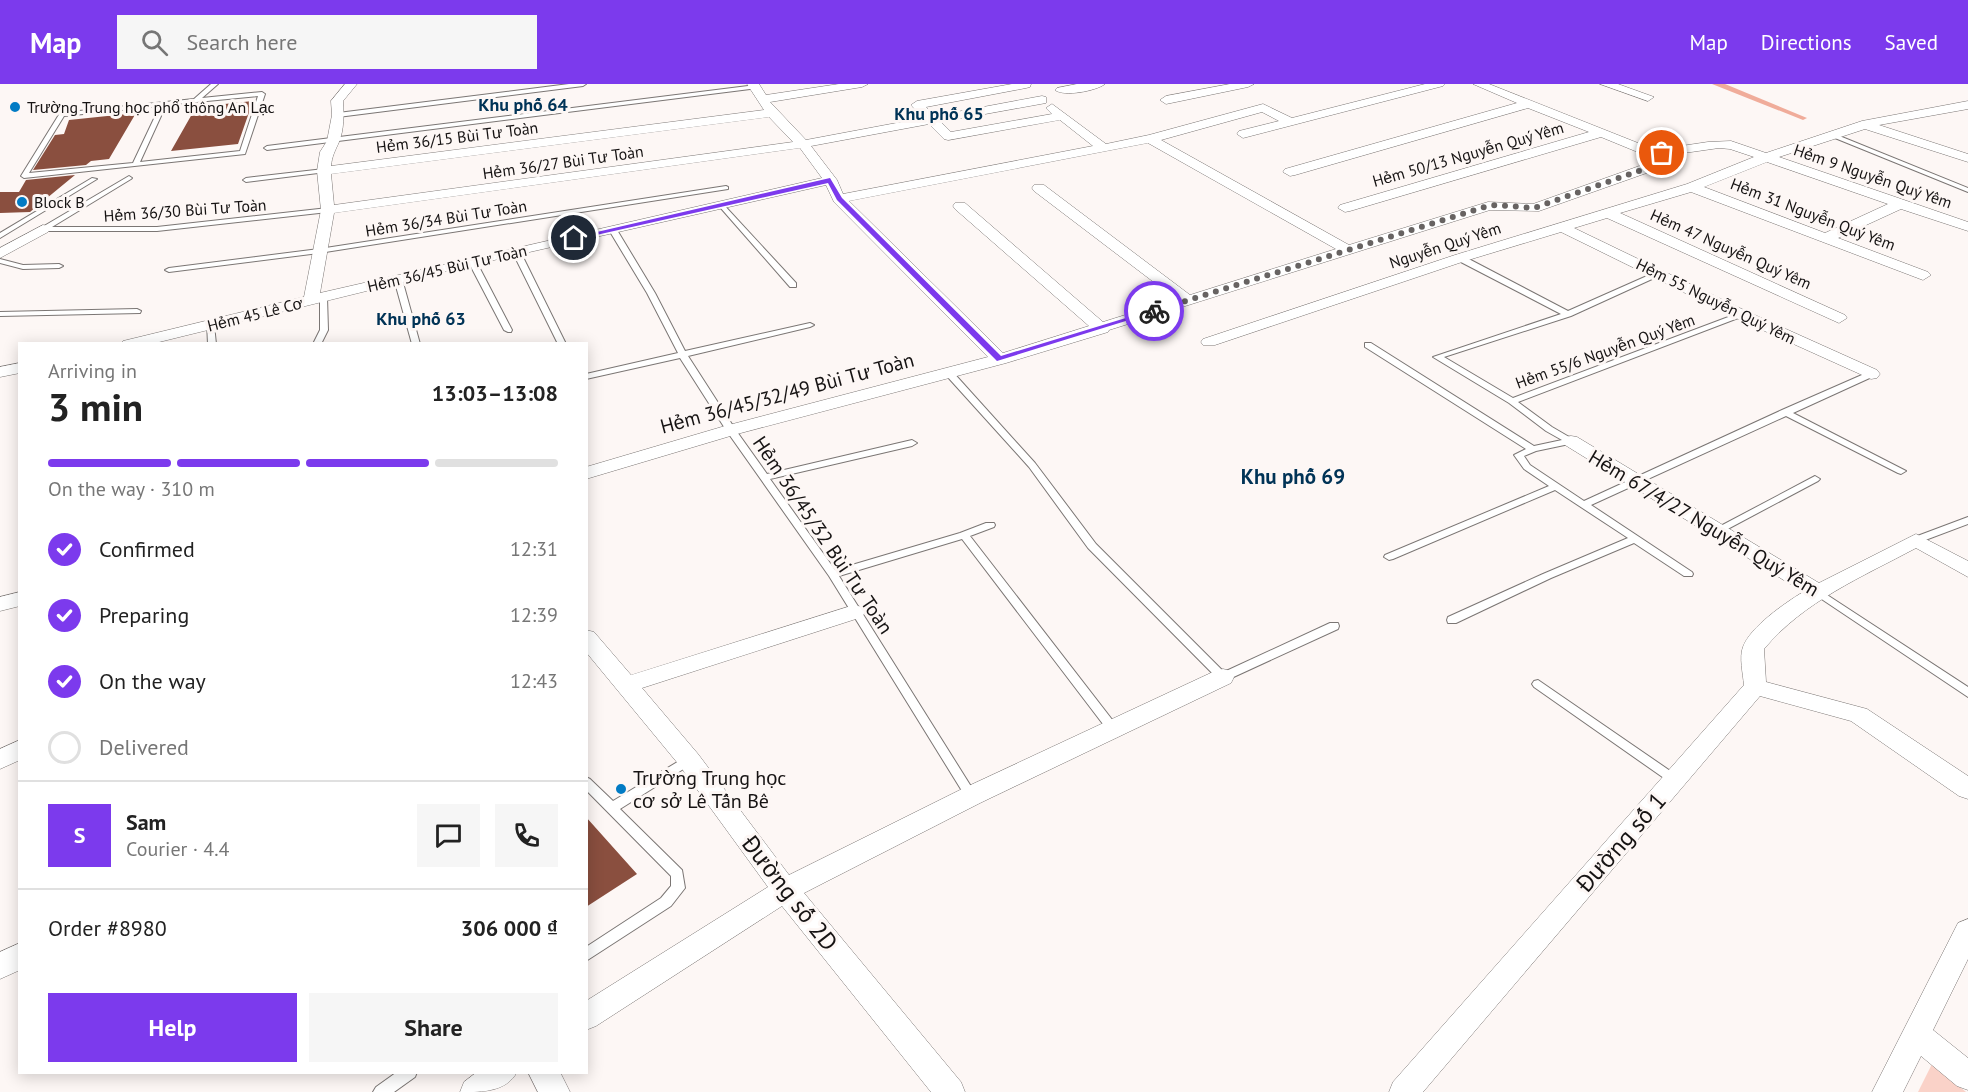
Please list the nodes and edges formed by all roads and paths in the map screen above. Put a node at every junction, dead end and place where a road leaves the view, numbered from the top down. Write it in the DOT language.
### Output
graph roads {
  1 [pos="215,84"];
  2 [pos="351,84"];
  3 [pos="583,84"];
  4 [pos="862,84"];
  5 [pos="1025,84"];
  6 [pos="1099,84"];
  7 [pos="1248,84"];
  8 [pos="1439,84"];
  9 [pos="1479,84"];
  10 [pos="1606,84"];
  11 [pos="755,86"];
  12 [pos="1062,90"];
  13 [pos="1648,97"];
  14 [pos="764,99"];
  15 [pos="196,100"];
  16 [pos="1042,100"];
  17 [pos="1166,100"];
  18 [pos="164,103"];
  19 [pos="1528,104"];
  20 [pos="1968,105"];
  21 [pos="772,113"];
  22 [pos="338,115"];
  23 [pos="1062,116"];
  24 [pos="932,120"];
  25 [pos="1291,122"];
  26 [pos="1866,124"];
  27 [pos="1600,133"];
  28 [pos="1243,134"];
  29 [pos="1832,135"];
  30 [pos="1150,139"];
  31 [pos="333,141"];
  32 [pos="803,144"];
  33 [pos="267,148"];
  34 [pos="1104,148"];
  35 [pos="1662,153"];
  36 [pos="1767,157"];
  37 [pos="1968,158"];
  38 [pos="136,164"];
  39 [pos="324,171"];
  40 [pos="1290,172"];
  41 [pos="129,178"];
  42 [pos="94,179"];
  43 [pos="246,180"];
  44 [pos="830,180"];
  45 [pos="1692,187"];
  46 [pos="726,188"];
  47 [pos="1039,188"];
  48 [pos="1968,190"];
  49 [pos="839,199"];
  50 [pos="1900,204"];
  51 [pos="721,205"];
  52 [pos="960,206"];
  53 [pos="1345,208"];
  54 [pos="328,210"];
  55 [pos="1608,213"];
  56 [pos="1968,226"];
  57 [pos="1562,227"];
  58 [pos="0,230"];
  59 [pos="10,230"];
  60 [pos="43,230"];
  61 [pos="613,230"];
  62 [pos="0,236"];
  63 [pos="1826,238"];
  64 [pos="1348,250"];
  65 [pos="319,251"];
  66 [pos="516,251"];
  67 [pos="0,254"];
  68 [pos="1460,258"];
  69 [pos="0,261"];
  70 [pos="472,261"];
  71 [pos="59,266"];
  72 [pos="169,270"];
  73 [pos="1659,274"];
  74 [pos="1923,275"];
  75 [pos="398,279"];
  76 [pos="792,285"];
  77 [pos="317,299"];
  78 [pos="1187,300"];
  79 [pos="137,311"];
  80 [pos="0,314"];
  81 [pos="1568,314"];
  82 [pos="1742,315"];
  83 [pos="1839,318"];
  84 [pos="210,325"];
  85 [pos="810,325"];
  86 [pos="1102,329"];
  87 [pos="508,330"];
  88 [pos="138,342"];
  89 [pos="212,342"];
  90 [pos="317,342"];
  91 [pos="415,342"];
  92 [pos="561,342"];
  93 [pos="1209,342"];
  94 [pos="1368,345"];
  95 [pos="683,355"];
  96 [pos="1000,359"];
  97 [pos="18,368"];
  98 [pos="0,372"];
  99 [pos="948,372"];
  100 [pos="1871,374"];
  101 [pos="588,377"];
  102 [pos="1512,401"];
  103 [pos="1785,412"];
  104 [pos="731,430"];
  105 [pos="1571,441"];
  106 [pos="912,443"];
  107 [pos="1533,449"];
  108 [pos="1901,471"];
  109 [pos="588,472"];
  110 [pos="766,477"];
  111 [pos="1815,479"];
  112 [pos="1633,480"];
  113 [pos="1556,486"];
  114 [pos="1585,504"];
  115 [pos="1968,520"];
  116 [pos="990,525"];
  117 [pos="1718,530"];
  118 [pos="964,535"];
  119 [pos="1635,539"];
  120 [pos="1916,540"];
  121 [pos="1389,557"];
  122 [pos="1968,570"];
  123 [pos="833,574"];
  124 [pos="1688,574"];
  125 [pos="1818,592"];
  126 [pos="18,600"];
  127 [pos="0,604"];
  128 [pos="854,612"];
  129 [pos="1452,620"];
  130 [pos="1334,626"];
  131 [pos="588,639"];
  132 [pos="1223,677"];
  133 [pos="628,684"];
  134 [pos="1538,684"];
  135 [pos="1755,687"];
  136 [pos="1968,693"];
  137 [pos="1113,729"];
  138 [pos="18,750"];
  139 [pos="0,760"];
  140 [pos="689,760"];
  141 [pos="1675,780"];
  142 [pos="588,784"];
  143 [pos="1968,789"];
  144 [pos="971,796"];
  145 [pos="612,807"];
  146 [pos="785,890"];
  147 [pos="1968,931"];
  148 [pos="588,954"];
  149 [pos="18,956"];
  150 [pos="0,967"];
  151 [pos="588,1016"];
  152 [pos="1917,1034"];
  153 [pos="407,1074"];
  154 [pos="499,1074"];
  155 [pos="544,1074"];
  156 [pos="1968,1076"];
  157 [pos="381,1092"];
  158 [pos="474,1092"];
  159 [pos="555,1092"];
  160 [pos="951,1092"];
  161 [pos="1404,1092"];
  162 [pos="1887,1092"];
  1 -- 15 [label="lane"];
  2 -- 22 [label="street"];
  3 -- 22 [label="lane"];
  4 -- 14 [label="street"];
  5 -- 16 [label="street"];
  5 -- 24 [label="street"];
  6 -- 12 [label="street"];
  7 -- 17 [label="street"];
  8 -- 25 [label="street"];
  9 -- 19 [label="street"];
  10 -- 13 [label="street"];
  11 -- 14 [label="street"];
  11 -- 31 [label="lane"];
  14 -- 21 [label="street"];
  15 -- 18 [label="lane"];
  15 -- 38 [label="lane"];
  16 -- 23 [label="street"];
  16 -- 24 [label="street, Hẻm 36/27 Bùi Tư Toàn"];
  18 -- 38 [label="lane"];
  18 -- 38 [label="lane"];
  19 -- 27 [label="street"];
  19 -- 40 [label="street"];
  20 -- 26 [label="street, Nguyễn Quý Yêm"];
  21 -- 32 [label="street"];
  21 -- 39 [label="street, Hẻm 36/15 Bùi Tư Toàn"];
  22 -- 31 [label="street"];
  23 -- 24 [label="street"];
  23 -- 34 [label="street"];
  24 -- 32 [label="street, Hẻm 36/27 Bùi Tư Toàn"];
  25 -- 28 [label="street"];
  25 -- 30 [label="street"];
  26 -- 29 [label="street, Nguyễn Quý Yêm"];
  26 -- 37 [label="street"];
  27 -- 35 [label="street"];
  27 -- 53 [label="street, Hẻm 50/13 Nguyễn Quý Yêm"];
  29 -- 36 [label="street, Nguyễn Quý Yêm"];
  29 -- 48 [label="lane"];
  30 -- 34 [label="street"];
  30 -- 64 [label="street"];
  31 -- 33 [label="lane"];
  31 -- 39 [label="street"];
  32 -- 44 [label="street"];
  32 -- 54 [label="street, Hẻm 36/27 Bùi Tư Toàn"];
  34 -- 49 [label="street"];
  35 -- 36 [label="street, Hẻm 9 Nguyễn Quý Yêm"];
  35 -- 64 [label="street, Hẻm 36/45/32/49 Bùi Tư Toàn"];
  36 -- 45 [label="street, Nguyễn Quý Yêm"];
  36 -- 50 [label="street, Hẻm 9 Nguyễn Quý Yêm"];
  39 -- 43 [label="lane"];
  39 -- 54 [label="street"];
  41 -- 60 [label="lane"];
  42 -- 59 [label="lane"];
  44 -- 49 [label="street"];
  44 -- 51 [label="street, Hẻm 36/45 Bùi Tư Toàn"];
  45 -- 55 [label="street, Nguyễn Quý Yêm"];
  45 -- 63 [label="street, Hẻm 31 Nguyễn Quý Yêm"];
  46 -- 65 [label="lane, Hẻm 36/34 Bùi Tư Toàn"];
  47 -- 78 [label="street"];
  49 -- 96 [label="street"];
  50 -- 56 [label="street, Hẻm 9 Nguyễn Quý Yêm"];
  50 -- 63 [label="street"];
  51 -- 61 [label="street, Hẻm 36/45 Bùi Tư Toàn"];
  51 -- 76 [label="lane"];
  52 -- 86 [label="street"];
  54 -- 60 [label="lane, Hẻm 36/30 Bùi Tư Toàn"];
  54 -- 65 [label="street"];
  55 -- 57 [label="street, Nguyễn Quý Yêm"];
  55 -- 83 [label="street, Hẻm 47 Nguyễn Quý Yêm"];
  57 -- 68 [label="street, Nguyễn Quý Yêm"];
  57 -- 73 [label="street, Hẻm 55 Nguyễn Quý Yêm"];
  58 -- 59 [label="lane"];
  59 -- 62 [label="lane"];
  60 -- 67 [label="street"];
  61 -- 66 [label="street, Hẻm 36/45 Bùi Tư Toàn"];
  61 -- 95 [label="lane, Hẻm 36/45/32 Bùi Tư Toàn"];
  63 -- 74 [label="street, Hẻm 31 Nguyễn Quý Yêm"];
  64 -- 78 [label="street, Hẻm 36/45/32/49 Bùi Tư Toàn"];
  65 -- 72 [label="lane, Hẻm 36/34 Bùi Tư Toàn"];
  65 -- 77 [label="street"];
  66 -- 70 [label="street, Hẻm 36/45 Bùi Tư Toàn"];
  66 -- 92 [label="lane"];
  68 -- 81 [label="lane"];
  68 -- 93 [label="street, Nguyễn Quý Yêm"];
  69 -- 71 [label="lane"];
  70 -- 75 [label="street, Hẻm 36/45 Bùi Tư Toàn"];
  70 -- 87 [label="lane"];
  73 -- 81 [label="lane"];
  73 -- 82 [label="street, Hẻm 55 Nguyễn Quý Yêm"];
  75 -- 77 [label="street, Hẻm 36/45 Bùi Tư Toàn"];
  75 -- 91 [label="lane"];
  77 -- 84 [label="street, Hẻm 45 Lê Cơ"];
  77 -- 90 [label="lane"];
  78 -- 86 [label="street, Hẻm 36/45/32/49 Bùi Tư Toàn"];
  79 -- 80 [label="lane"];
  81 -- 102 [label="lane, Hẻm 67/4/27 Nguyễn Quý Yêm"];
  82 -- 100 [label="street, Hẻm 55 Nguyễn Quý Yêm"];
  82 -- 102 [label="lane, Hẻm 55/6 Nguyễn Quý Yêm"];
  84 -- 88 [label="street, Hẻm 45 Lê Cơ"];
  84 -- 89 [label="lane"];
  85 -- 95 [label="lane"];
  86 -- 96 [label="street, Hẻm 36/45/32/49 Bùi Tư Toàn"];
  94 -- 107 [label="lane"];
  95 -- 101 [label="lane"];
  95 -- 104 [label="lane, Hẻm 36/45/32 Bùi Tư Toàn"];
  96 -- 99 [label="street, Hẻm 36/45/32/49 Bùi Tư Toàn"];
  97 -- 98 [label="street"];
  99 -- 104 [label="street, Hẻm 36/45/32/49 Bùi Tư Toàn"];
  99 -- 132 [label="lane"];
  100 -- 103 [label="lane"];
  102 -- 105 [label="lane, Hẻm 67/4/27 Nguyễn Quý Yêm"];
  103 -- 108 [label="lane"];
  103 -- 112 [label="lane"];
  104 -- 109 [label="street, Hẻm 36/45/32/49 Bùi Tư Toàn"];
  104 -- 110 [label="lane, Hẻm 36/45/32 Bùi Tư Toàn"];
  105 -- 107 [label="lane"];
  105 -- 112 [label="street, Hẻm 67/4/27 Nguyễn Quý Yêm"];
  106 -- 110 [label="lane"];
  107 -- 113 [label="lane"];
  110 -- 123 [label="lane, Hẻm 36/45/32 Bùi Tư Toàn"];
  111 -- 117 [label="lane"];
  112 -- 114 [label="lane"];
  112 -- 117 [label="street, Hẻm 67/4/27 Nguyễn Quý Yêm"];
  113 -- 114 [label="lane"];
  113 -- 121 [label="lane"];
  114 -- 119 [label="lane"];
  115 -- 120 [label="lane"];
  116 -- 118 [label="lane"];
  117 -- 125 [label="street, Hẻm 67/4/27 Nguyễn Quý Yêm"];
  118 -- 123 [label="lane"];
  118 -- 137 [label="lane"];
  119 -- 124 [label="lane"];
  119 -- 129 [label="lane"];
  120 -- 122 [label="street"];
  120 -- 125 [label="street"];
  123 -- 128 [label="lane, Hẻm 36/45/32 Bùi Tư Toàn"];
  125 -- 135 [label="street"];
  125 -- 136 [label="lane, Hẻm 67/4/27 Nguyễn Quý Yêm"];
  126 -- 127 [label="street"];
  128 -- 133 [label="street"];
  128 -- 144 [label="lane, Hẻm 36/45/32 Bùi Tư Toàn"];
  130 -- 132 [label="lane"];
  131 -- 133 [label="street, Đường số 2D"];
  132 -- 137 [label="street"];
  133 -- 140 [label="street, Đường số 2D"];
  134 -- 141 [label="lane"];
  135 -- 141 [label="street, Đường số 1"];
  135 -- 143 [label="street"];
  137 -- 144 [label="street"];
  138 -- 139 [label="street"];
  140 -- 145 [label="lane"];
  140 -- 146 [label="street, Đường số 2D"];
  141 -- 161 [label="street, Đường số 1"];
  142 -- 145 [label="lane"];
  144 -- 146 [label="street"];
  145 -- 148 [label="lane"];
  146 -- 151 [label="street"];
  146 -- 160 [label="street, Đường số 2D"];
  147 -- 152 [label="street"];
  149 -- 150 [label="street"];
  152 -- 156 [label="street"];
  152 -- 162 [label="street"];
  153 -- 157 [label="lane"];
  154 -- 158 [label="street"];
  155 -- 159 [label="street"];
}
